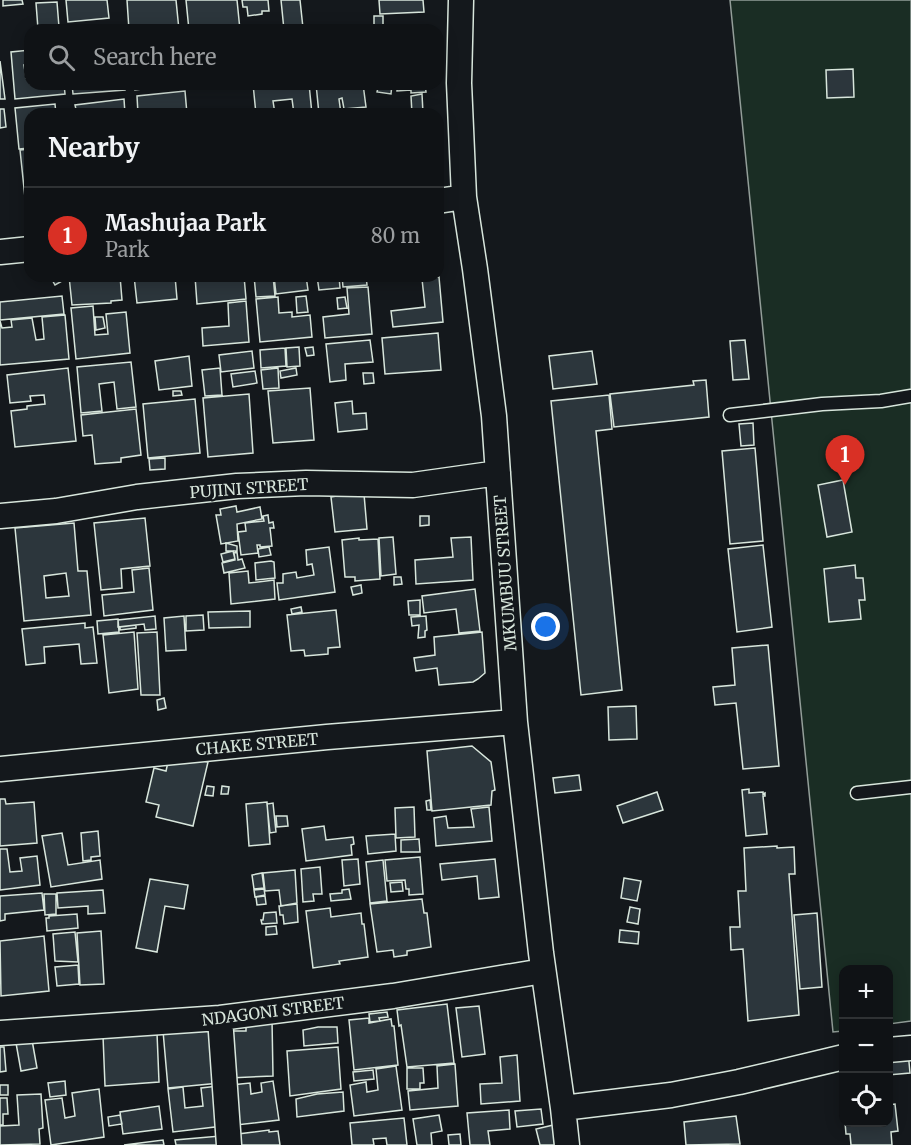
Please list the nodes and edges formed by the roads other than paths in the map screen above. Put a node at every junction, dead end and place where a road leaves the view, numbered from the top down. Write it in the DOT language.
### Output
graph roads {
  1 [pos="461,0"];
  2 [pos="464,197"];
  3 [pos="444,200"];
  4 [pos="24,250"];
  5 [pos="0,252"];
  6 [pos="911,396"];
  7 [pos="730,415"];
  8 [pos="498,472"];
  9 [pos="0,516"];
  10 [pos="514,722"];
  11 [pos="0,769"];
  12 [pos="911,787"];
  13 [pos="857,793"];
  14 [pos="543,971"];
  15 [pos="220,1018"];
  16 [pos="0,1032"];
  17 [pos="911,1048"];
  18 [pos="893,1050"];
  19 [pos="839,1058"];
  20 [pos="563,1108"];
  21 [pos="229,1145"];
  22 [pos="567,1145"];
  1 -- 2 [label="street, MKUMBUU STREET"];
  2 -- 3 [label="street"];
  2 -- 8 [label="street, MKUMBUU STREET"];
  4 -- 5 [label="street"];
  6 -- 7 [label="lane"];
  8 -- 9 [label="street, PUJINI STREET"];
  8 -- 10 [label="street, MKUMBUU STREET"];
  10 -- 11 [label="street, CHAKE STREET"];
  10 -- 14 [label="street, MKUMBUU STREET"];
  12 -- 13 [label="lane"];
  14 -- 15 [label="street, NDAGONI STREET"];
  14 -- 20 [label="street, MKUMBUU STREET"];
  15 -- 16 [label="street, NDAGONI STREET"];
  15 -- 21 [label="street"];
  17 -- 18 [label="street"];
  19 -- 20 [label="street"];
  20 -- 22 [label="street, MKUMBUU STREET"];
}
